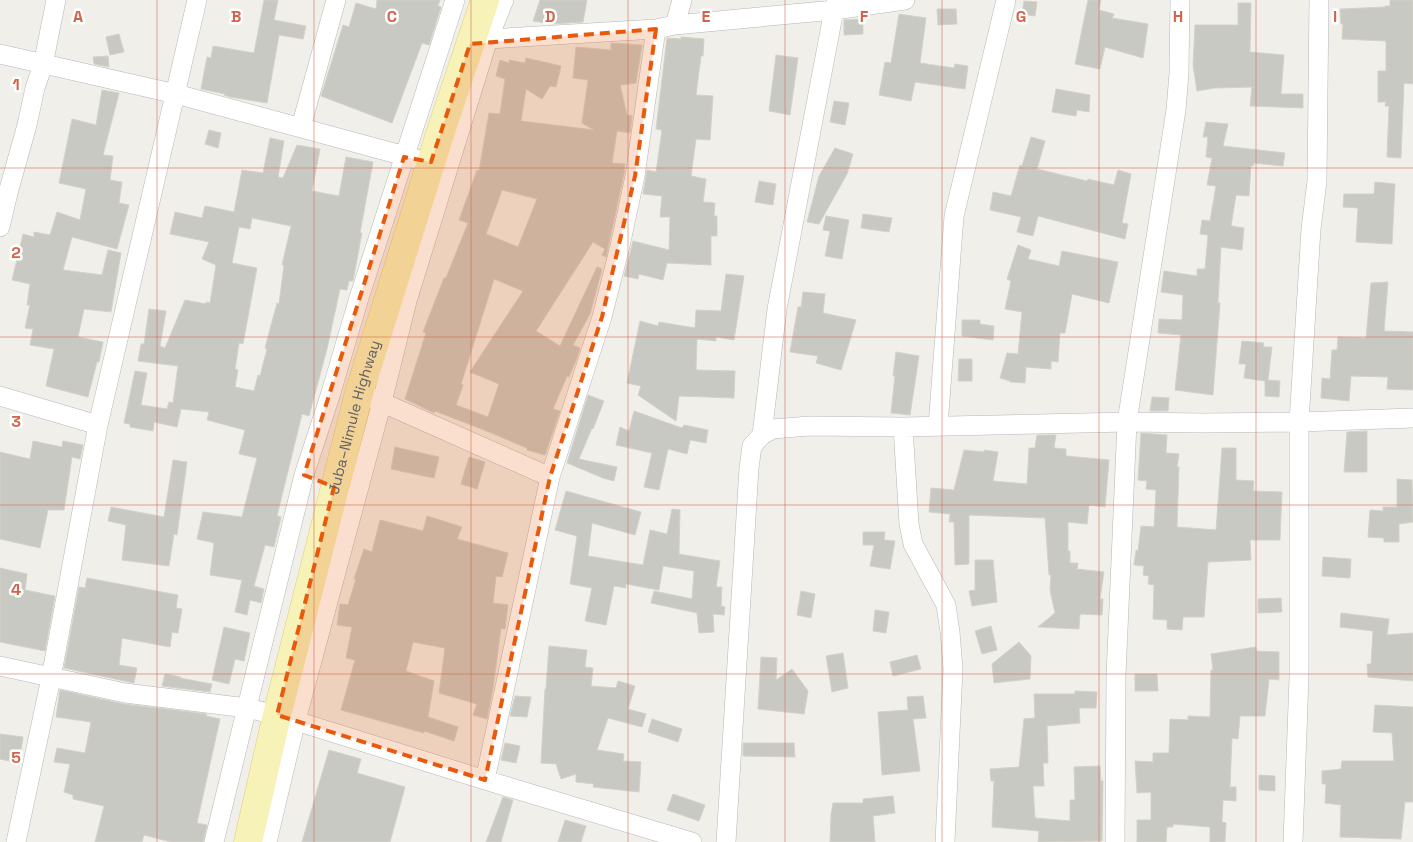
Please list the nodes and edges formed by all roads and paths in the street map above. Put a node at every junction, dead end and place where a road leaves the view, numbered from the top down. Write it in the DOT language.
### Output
graph roads {
  1 [pos="56,0"];
  2 [pos="197,0"];
  3 [pos="336,0"];
  4 [pos="455,0"];
  5 [pos="485,0"];
  6 [pos="504,0"];
  7 [pos="682,0"];
  8 [pos="905,0"];
  9 [pos="1006,0"];
  10 [pos="1180,0"];
  11 [pos="1319,0"];
  12 [pos="835,5"];
  13 [pos="675,25"];
  14 [pos="656,29"];
  15 [pos="479,42"];
  16 [pos="0,54"];
  17 [pos="43,65"];
  18 [pos="176,94"];
  19 [pos="301,127"];
  20 [pos="404,157"];
  21 [pos="431,162"];
  22 [pos="0,227"];
  23 [pos="0,396"];
  24 [pos="370,398"];
  25 [pos="1413,418"];
  26 [pos="1127,422"];
  27 [pos="1298,422"];
  28 [pos="98,425"];
  29 [pos="938,426"];
  30 [pos="904,427"];
  31 [pos="762,436"];
  32 [pos="304,475"];
  33 [pos="550,477"];
  34 [pos="334,487"];
  35 [pos="0,666"];
  36 [pos="51,678"];
  37 [pos="247,708"];
  38 [pos="287,718"];
  39 [pos="485,780"];
  40 [pos="16,842"];
  41 [pos="214,842"];
  42 [pos="248,842"];
  43 [pos="267,842"];
  44 [pos="692,842"];
  45 [pos="726,842"];
  46 [pos="945,842"];
  47 [pos="1115,842"];
  48 [pos="1293,842"];
  1 -- 17 [label="street"];
  2 -- 18 [label="street"];
  3 -- 19 [label="street"];
  4 -- 20 [label="street"];
  5 -- 15 [label="main road, Juba–Nimule Highway"];
  6 -- 15 [label="street"];
  7 -- 13 [label="street"];
  8 -- 12 [label="street"];
  9 -- 29 [label="street"];
  10 -- 26 [label="street"];
  11 -- 27 [label="street"];
  12 -- 13 [label="street"];
  12 -- 31 [label="street"];
  13 -- 14 [label="street"];
  14 -- 15 [label="street"];
  14 -- 33 [label="street"];
  15 -- 21 [label="main road, Juba–Nimule Highway"];
  15 -- 24 [label="street"];
  16 -- 17 [label="street"];
  17 -- 18 [label="street"];
  17 -- 22 [label="street"];
  18 -- 19 [label="street"];
  18 -- 28 [label="street"];
  19 -- 20 [label="street"];
  20 -- 21 [label="street"];
  20 -- 32 [label="street"];
  21 -- 24 [label="main road, Juba–Nimule Highway"];
  23 -- 28 [label="street"];
  24 -- 33 [label="street"];
  24 -- 34 [label="main road, Juba–Nimule Highway"];
  24 -- 38 [label="street"];
  25 -- 27 [label="street"];
  26 -- 27 [label="street"];
  26 -- 29 [label="street"];
  26 -- 47 [label="street"];
  27 -- 48 [label="street"];
  28 -- 36 [label="street"];
  29 -- 30 [label="street"];
  30 -- 31 [label="street"];
  30 -- 46 [label="street"];
  31 -- 45 [label="street"];
  32 -- 34 [label="street"];
  32 -- 37 [label="street"];
  33 -- 39 [label="street"];
  34 -- 38 [label="main road, Juba–Nimule Highway"];
  35 -- 36 [label="street"];
  36 -- 37 [label="street"];
  36 -- 40 [label="street"];
  37 -- 38 [label="street"];
  37 -- 41 [label="street"];
  38 -- 39 [label="street"];
  38 -- 42 [label="main road, Juba–Nimule Highway"];
  38 -- 43 [label="street"];
  39 -- 44 [label="street"];
}
